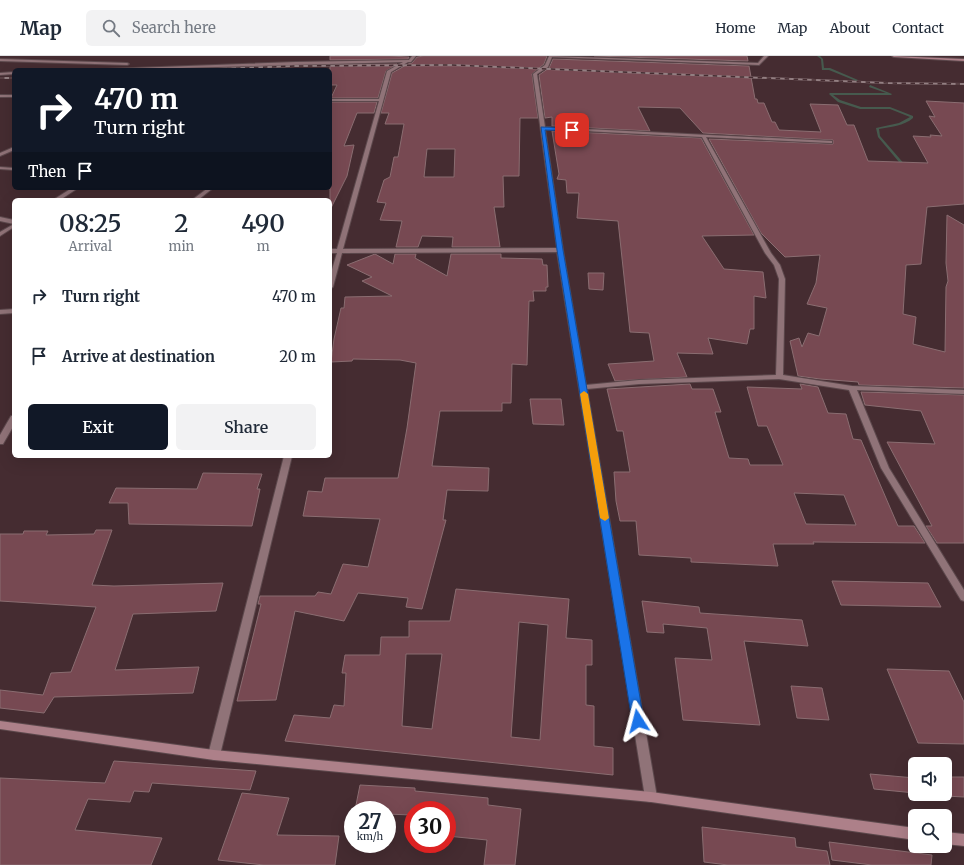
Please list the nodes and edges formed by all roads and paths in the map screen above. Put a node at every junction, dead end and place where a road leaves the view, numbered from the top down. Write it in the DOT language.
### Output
graph roads {
  1 [pos="551,56"];
  2 [pos="766,56"];
  3 [pos="894,56"];
  4 [pos="412,58"];
  5 [pos="0,60"];
  6 [pos="964,60"];
  7 [pos="192,66"];
  8 [pos="149,68"];
  9 [pos="12,73"];
  10 [pos="0,74"];
  11 [pos="0,96"];
  12 [pos="12,96"];
  13 [pos="332,100"];
  14 [pos="382,100"];
  15 [pos="542,128"];
  16 [pos="703,136"];
  17 [pos="830,142"];
  18 [pos="12,149"];
  19 [pos="0,156"];
  20 [pos="0,168"];
  21 [pos="12,169"];
  22 [pos="73,190"];
  23 [pos="208,190"];
  24 [pos="59,198"];
  25 [pos="198,198"];
  26 [pos="0,219"];
  27 [pos="12,222"];
  28 [pos="12,225"];
  29 [pos="0,234"];
  30 [pos="560,250"];
  31 [pos="332,251"];
  32 [pos="339,251"];
  33 [pos="332,279"];
  34 [pos="12,311"];
  35 [pos="0,312"];
  36 [pos="779,377"];
  37 [pos="583,387"];
  38 [pos="852,388"];
  39 [pos="964,392"];
  40 [pos="12,421"];
  41 [pos="0,442"];
  42 [pos="288,458"];
  43 [pos="964,598"];
  44 [pos="0,724"];
  45 [pos="214,755"];
  46 [pos="651,797"];
  47 [pos="908,833"];
  48 [pos="952,839"];
  49 [pos="964,840"];
  1 -- 2 [label="street"];
  1 -- 15 [label="street"];
  3 -- 6 [label="main road"];
  4 -- 7 [label="street"];
  4 -- 14 [label="street"];
  5 -- 7 [label="street"];
  7 -- 8 [label="street"];
  9 -- 10 [label="street"];
  11 -- 12 [label="street"];
  13 -- 14 [label="street"];
  14 -- 32 [label="street"];
  15 -- 16 [label="street"];
  15 -- 30 [label="street"];
  16 -- 17 [label="street"];
  16 -- 36 [label="street"];
  18 -- 19 [label="street"];
  20 -- 21 [label="street"];
  22 -- 24 [label="street"];
  23 -- 25 [label="street"];
  26 -- 27 [label="street"];
  28 -- 29 [label="street"];
  30 -- 32 [label="street"];
  30 -- 37 [label="street"];
  31 -- 32 [label="street"];
  32 -- 33 [label="street"];
  34 -- 35 [label="street"];
  36 -- 37 [label="street"];
  36 -- 38 [label="street"];
  37 -- 46 [label="street"];
  38 -- 39 [label="street"];
  38 -- 43 [label="street"];
  40 -- 41 [label="street"];
  42 -- 45 [label="street"];
  44 -- 45 [label="main road"];
  45 -- 46 [label="main road"];
  46 -- 47 [label="main road"];
  48 -- 49 [label="main road"];
}
